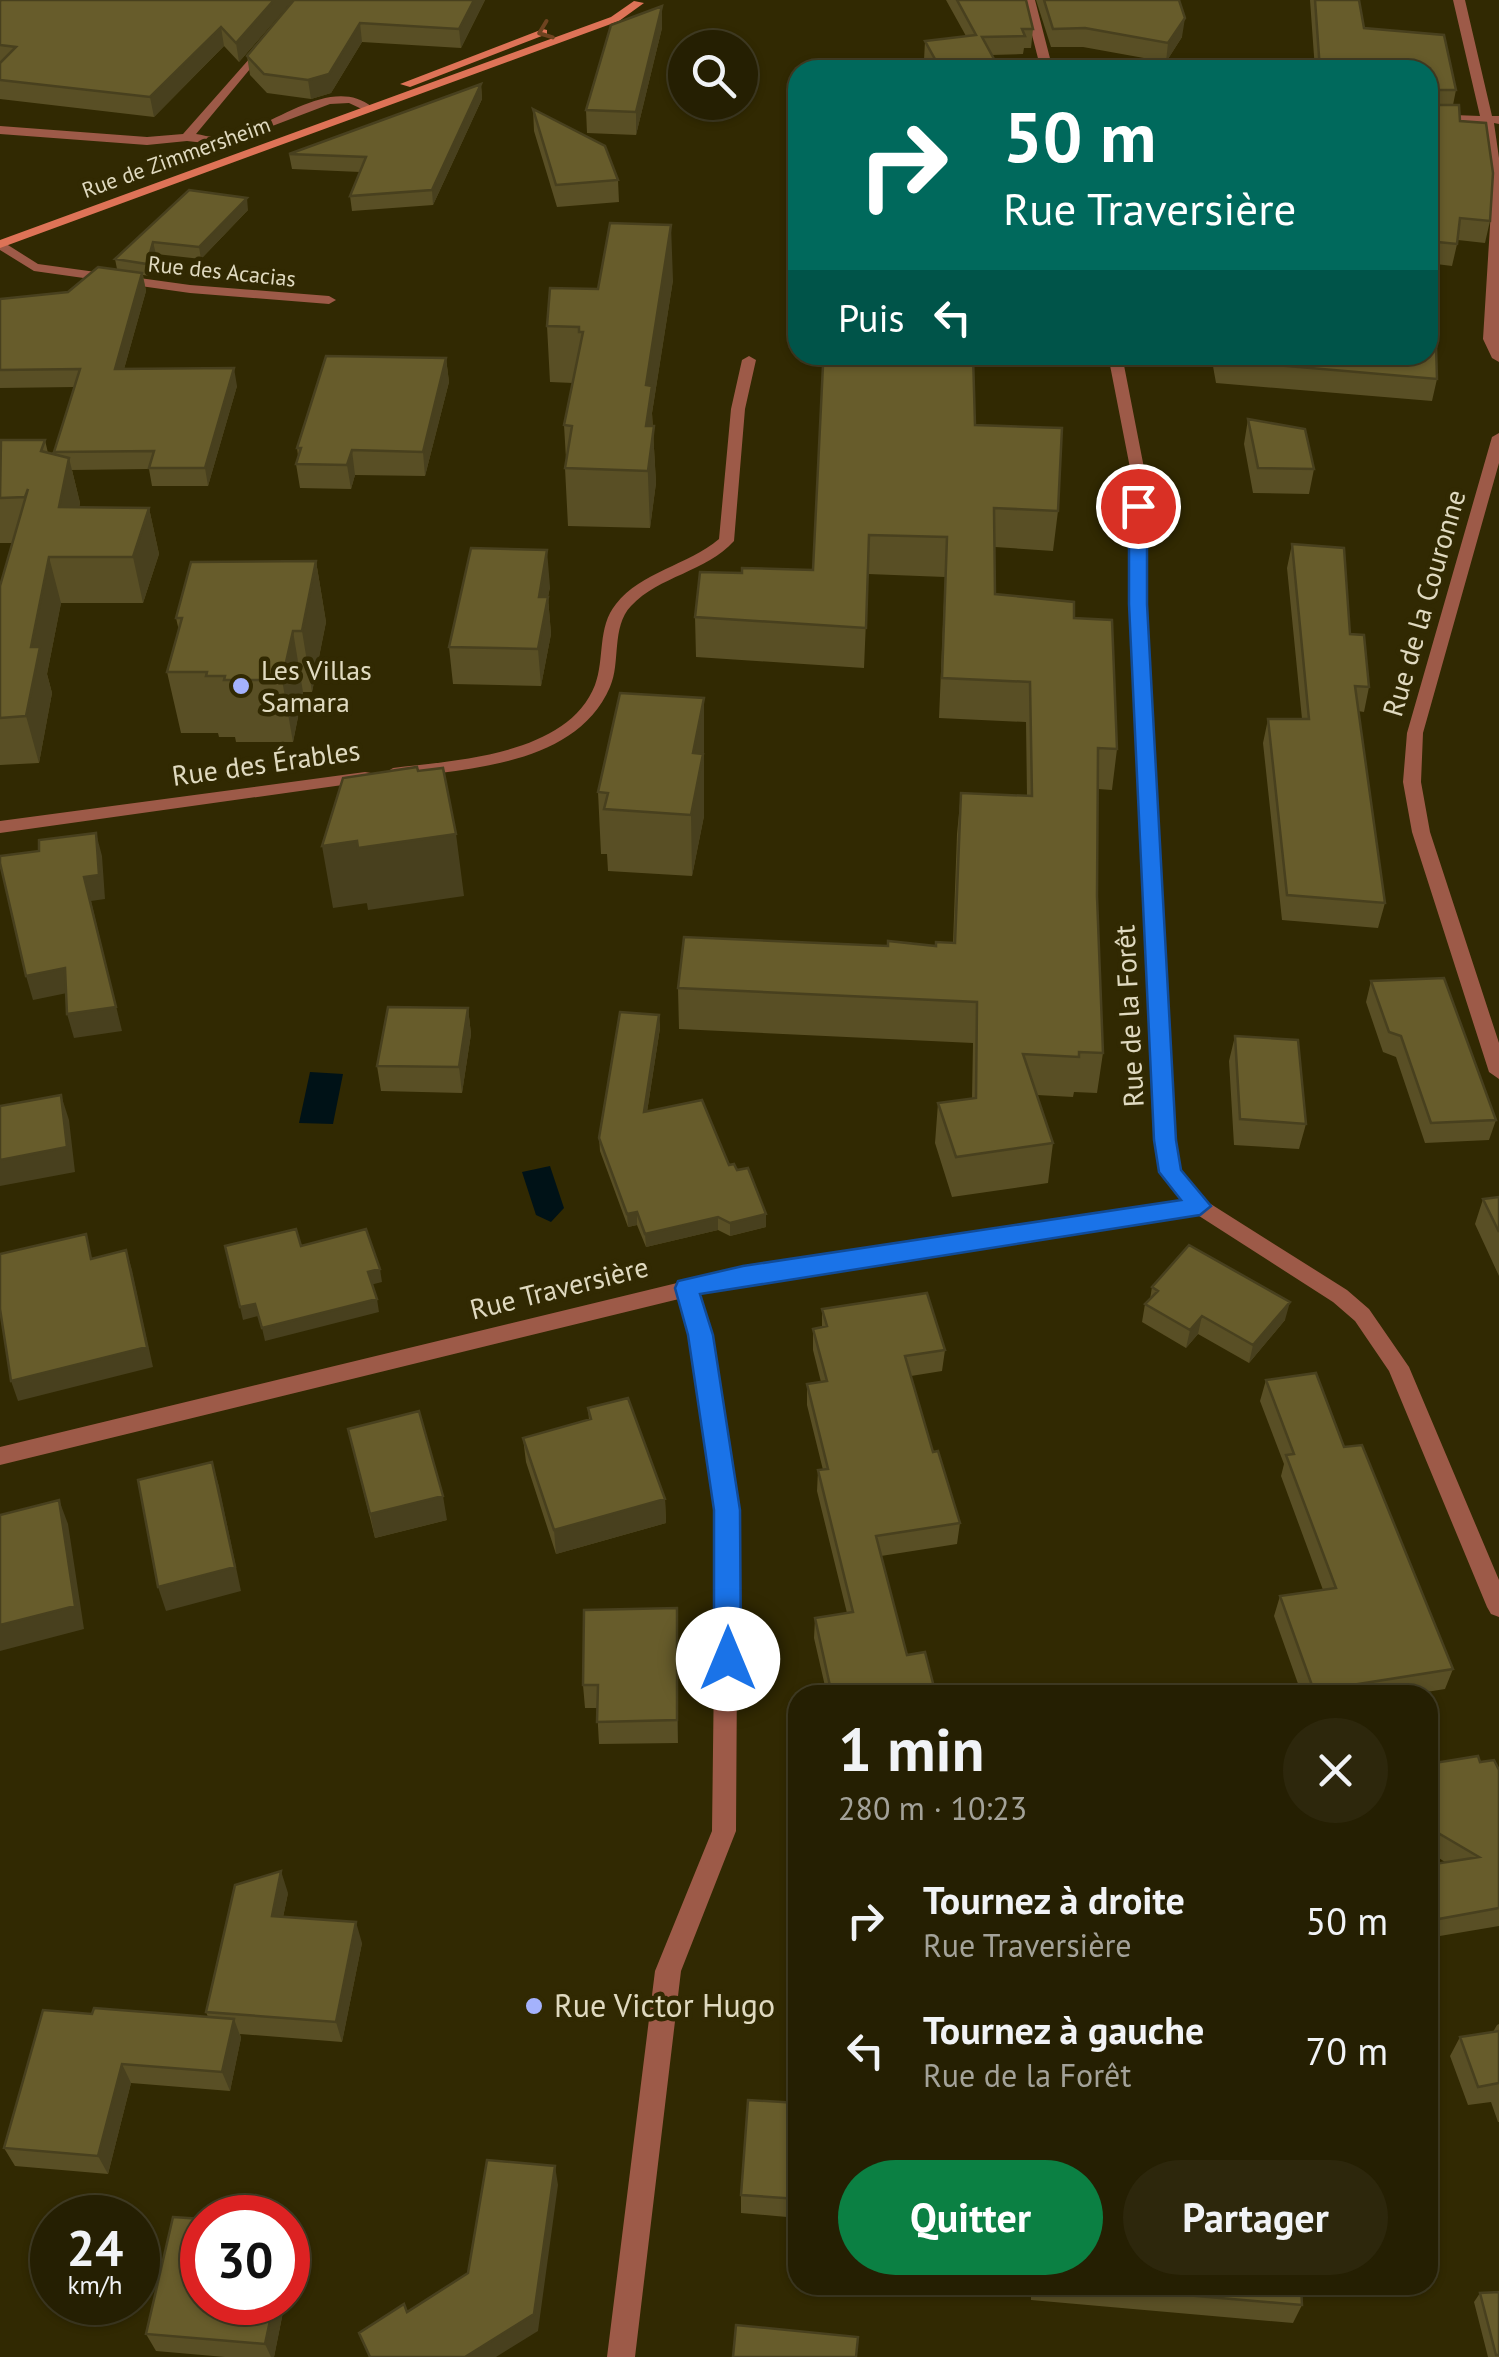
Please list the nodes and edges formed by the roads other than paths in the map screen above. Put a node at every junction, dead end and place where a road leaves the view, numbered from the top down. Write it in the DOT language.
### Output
graph roads {
  1 [pos="1029,0"];
  2 [pos="1459,0"];
  3 [pos="641,2"];
  4 [pos="277,30"];
  5 [pos="1044,60"];
  6 [pos="366,107"];
  7 [pos="1438,118"];
  8 [pos="1493,120"];
  9 [pos="0,130"];
  10 [pos="187,137"];
  11 [pos="0,244"];
  12 [pos="328,300"];
  13 [pos="1499,358"];
  14 [pos="749,360"];
  15 [pos="1118,365"];
  16 [pos="1499,438"];
  17 [pos="0,827"];
  18 [pos="1499,1072"];
  19 [pos="1200,1206"];
  20 [pos="687,1288"];
  21 [pos="0,1456"];
  22 [pos="1499,1607"];
  23 [pos="621,2357"];
  1 -- 5 [label="street"];
  2 -- 8 [label="street"];
  3 -- 6 [label="main road, Rue de Zimmersheim"];
  4 -- 10 [label="street"];
  6 -- 10 [label="street"];
  6 -- 11 [label="main road, Rue de Zimmersheim"];
  7 -- 8 [label="street"];
  8 -- 13 [label="street"];
  9 -- 10 [label="street"];
  11 -- 12 [label="street, Rue des Acacias"];
  14 -- 17 [label="street, Rue des Érables"];
  15 -- 19 [label="street, Rue de la Forêt"];
  16 -- 18 [label="street, Rue de la Couronne"];
  19 -- 20 [label="street, Rue Traversière"];
  19 -- 22 [label="street, Rue de la Forêt"];
  20 -- 21 [label="street, Rue Traversière"];
  20 -- 23 [label="street"];
}
